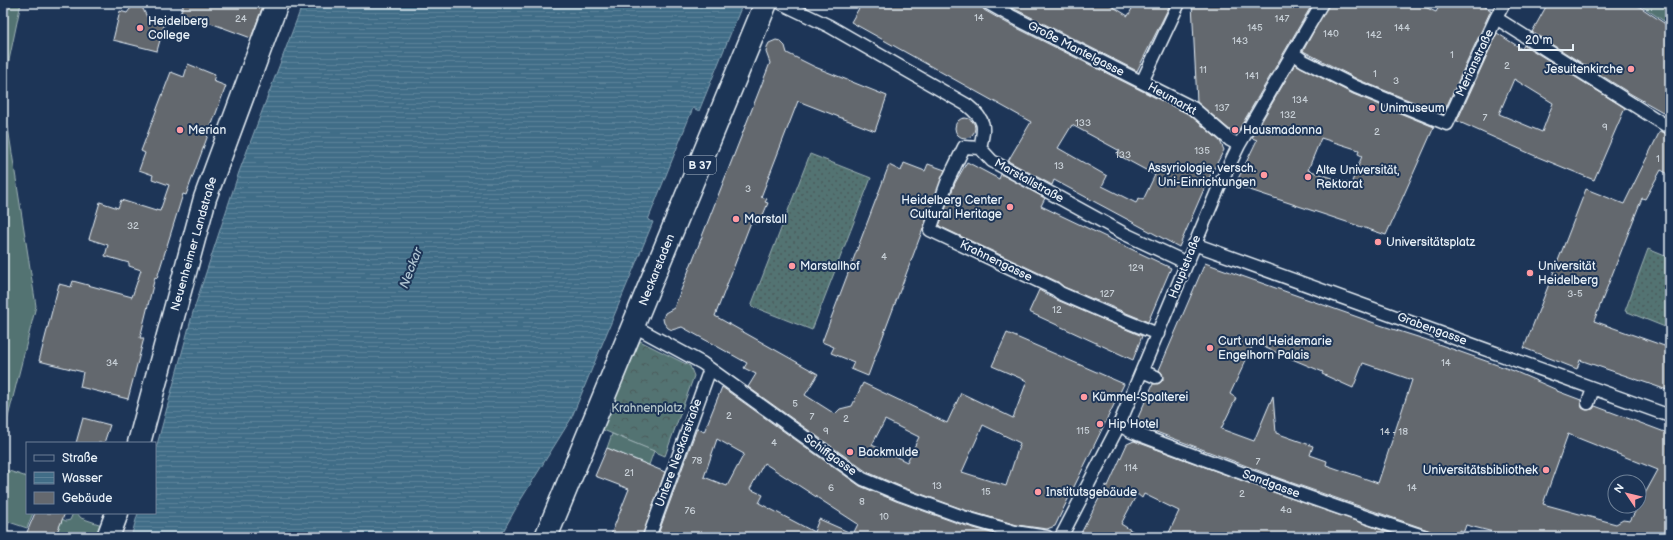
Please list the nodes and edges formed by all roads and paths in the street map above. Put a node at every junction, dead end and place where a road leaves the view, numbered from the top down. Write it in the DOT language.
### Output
graph roads {
  1 [pos="277,3"];
  2 [pos="766,3"];
  3 [pos="781,3"];
  4 [pos="988,3"];
  5 [pos="1179,3"];
  6 [pos="1322,3"];
  7 [pos="1504,3"];
  8 [pos="1496,18"];
  9 [pos="1292,53"];
  10 [pos="1142,82"];
  11 [pos="1670,128"];
  12 [pos="1239,145"];
  13 [pos="980,148"];
  14 [pos="1194,244"];
  15 [pos="1187,263"];
  16 [pos="634,326"];
  17 [pos="1158,334"];
  18 [pos="710,369"];
  19 [pos="1142,371"];
  20 [pos="1156,377"];
  21 [pos="1593,389"];
  22 [pos="1588,403"];
  23 [pos="1670,416"];
  24 [pos="1119,425"];
  25 [pos="139,442"];
  26 [pos="117,514"];
  27 [pos="108,537"];
  28 [pos="546,537"];
  29 [pos="649,537"];
  30 [pos="1047,537"];
  31 [pos="1061,537"];
  32 [pos="1426,537"];
  1 -- 25 [label="main road, Neuenheimer Landstraße"];
  2 -- 16 [label="main road, Neckarstaden / B 37"];
  3 -- 13 [label="street"];
  4 -- 10 [label="street, Große Mantelgasse"];
  5 -- 10 [label="street"];
  6 -- 9 [label="street, Hauptstraße"];
  7 -- 8 [label="street, Merianstraße"];
  8 -- 9 [label="street, Merianstraße"];
  8 -- 11 [label="street"];
  9 -- 12 [label="street, Hauptstraße"];
  10 -- 12 [label="street, Heumarkt"];
  12 -- 14 [label="street, Hauptstraße"];
  13 -- 15 [label="street, Marstallstraße"];
  13 -- 17 [label="street, Krahnengasse"];
  14 -- 15 [label="street, Hauptstraße"];
  14 -- 21 [label="street, Grabengasse"];
  15 -- 17 [label="street, Hauptstraße"];
  16 -- 18 [label="street, Schiffgasse"];
  16 -- 28 [label="main road, Neckarstaden / B 37"];
  17 -- 19 [label="street, Hauptstraße"];
  18 -- 29 [label="street, Untere Neckarstraße"];
  18 -- 30 [label="street, Schiffgasse"];
  19 -- 20 [label="street"];
  19 -- 24 [label="street, Hauptstraße"];
  21 -- 22 [label="street"];
  21 -- 23 [label="street, Grabengasse"];
  24 -- 31 [label="street, Hauptstraße"];
  24 -- 32 [label="street, Sandgasse"];
  26 -- 27 [label="main road"];
}
